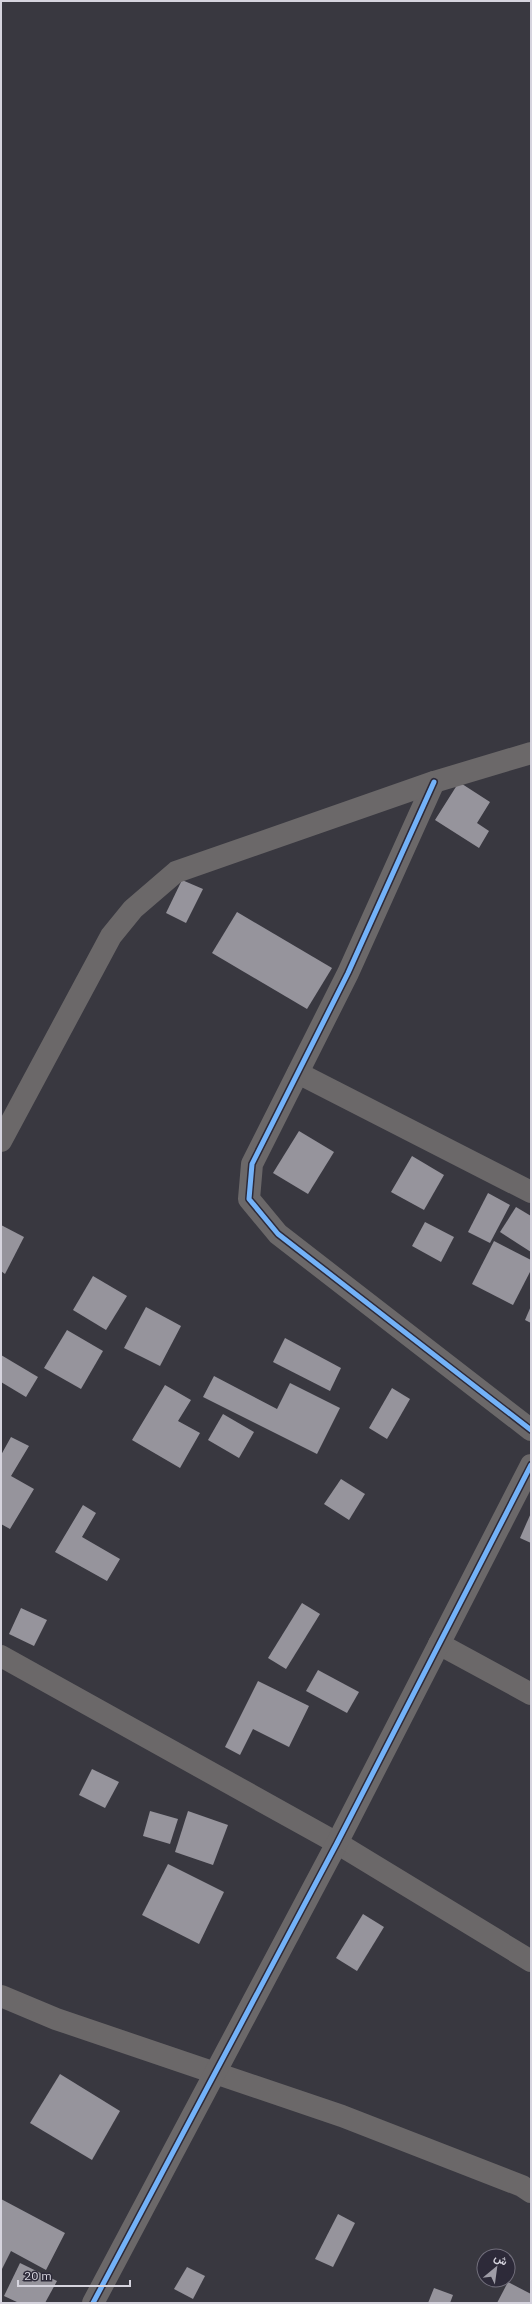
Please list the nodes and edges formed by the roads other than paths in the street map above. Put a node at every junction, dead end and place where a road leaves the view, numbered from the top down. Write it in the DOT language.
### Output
graph roads {
  1 [pos="531,753"];
  2 [pos="434,782"];
  3 [pos="298,1073"];
  4 [pos="1,1141"];
  5 [pos="531,1192"];
  6 [pos="531,1430"];
  7 [pos="531,1465"];
  8 [pos="439,1644"];
  9 [pos="1,1656"];
  10 [pos="531,1694"];
  11 [pos="337,1843"];
  12 [pos="531,1960"];
  13 [pos="1,1996"];
  14 [pos="216,2074"];
  15 [pos="531,2192"];
  16 [pos="93,2303"];
  1 -- 2 [label="street"];
  2 -- 3 [label="street"];
  2 -- 4 [label="street"];
  3 -- 5 [label="street"];
  3 -- 6 [label="street"];
  7 -- 8 [label="street"];
  8 -- 10 [label="street"];
  8 -- 11 [label="street"];
  9 -- 11 [label="street"];
  11 -- 12 [label="street"];
  11 -- 14 [label="street"];
  13 -- 14 [label="street"];
  14 -- 15 [label="street"];
  14 -- 16 [label="street"];
}
